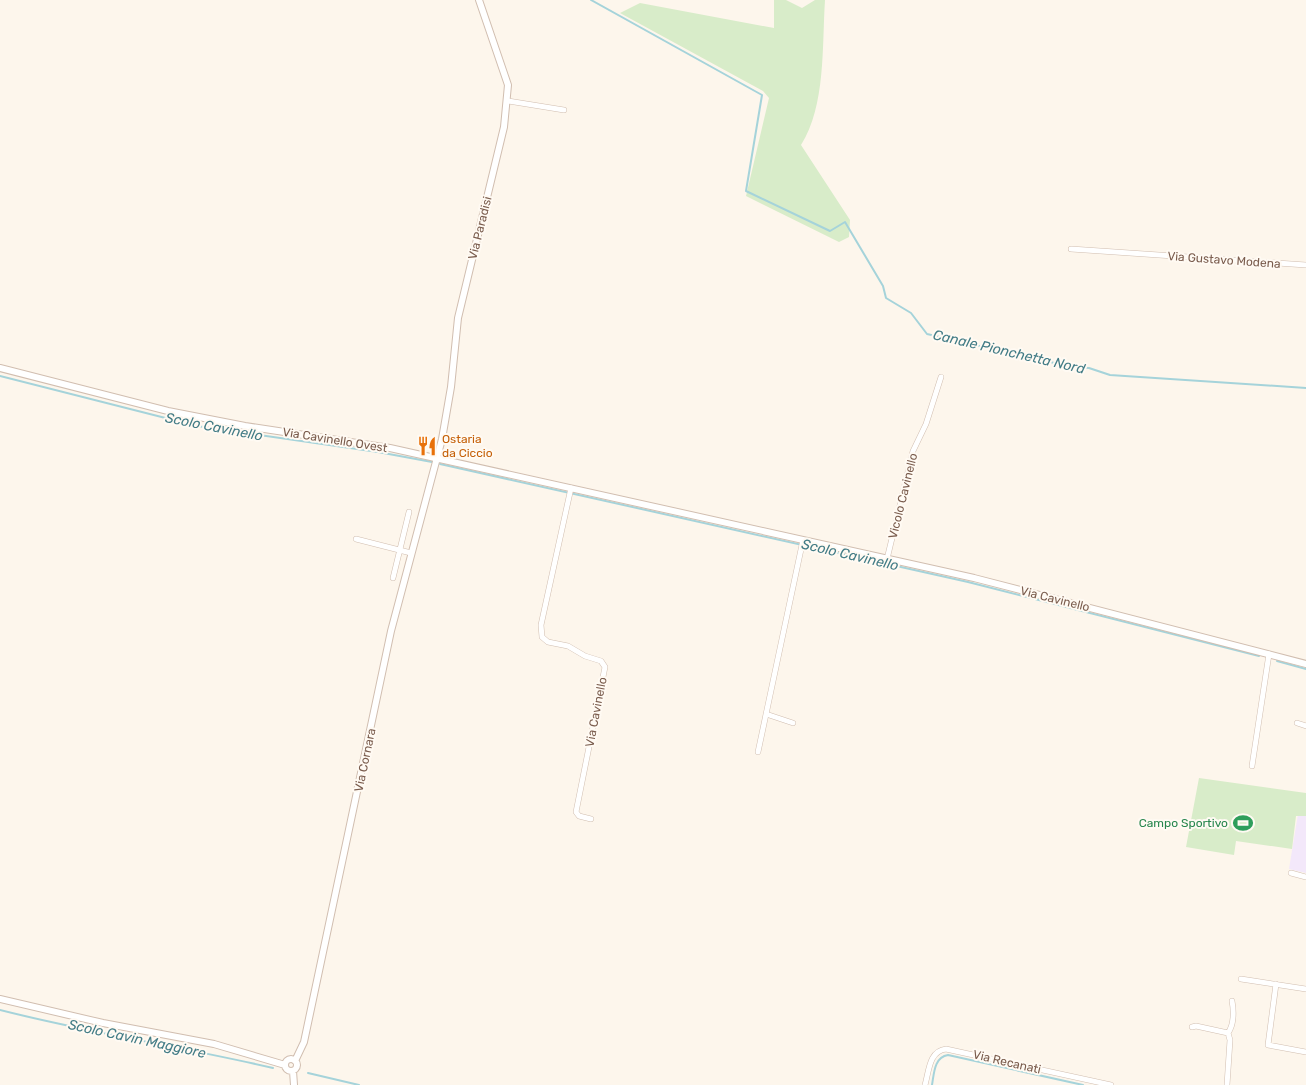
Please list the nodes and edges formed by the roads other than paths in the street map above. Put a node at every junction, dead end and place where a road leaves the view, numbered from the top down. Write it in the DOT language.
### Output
graph roads {
  1 [pos="479,0"];
  2 [pos="508,101"];
  3 [pos="564,110"];
  4 [pos="1071,249"];
  5 [pos="1306,265"];
  6 [pos="0,368"];
  7 [pos="941,376"];
  8 [pos="437,459"];
  9 [pos="570,491"];
  10 [pos="410,512"];
  11 [pos="356,539"];
  12 [pos="803,544"];
  13 [pos="400,550"];
  14 [pos="411,553"];
  15 [pos="887,559"];
  16 [pos="392,578"];
  17 [pos="1269,654"];
  18 [pos="1306,664"];
  19 [pos="766,714"];
  20 [pos="793,723"];
  21 [pos="1297,723"];
  22 [pos="1306,726"];
  23 [pos="758,752"];
  24 [pos="1252,766"];
  25 [pos="591,819"];
  26 [pos="1291,873"];
  27 [pos="1306,876"];
  28 [pos="1241,979"];
  29 [pos="1276,984"];
  30 [pos="1306,989"];
  31 [pos="0,999"];
  32 [pos="1232,1001"];
  33 [pos="1192,1027"];
  34 [pos="1228,1033"];
  35 [pos="1306,1052"];
  36 [pos="295,1061"];
  37 [pos="285,1065"];
  38 [pos="293,1071"];
  39 [pos="294,1085"];
  40 [pos="925,1085"];
  41 [pos="1111,1085"];
  42 [pos="1227,1085"];
  1 -- 2 [label="street, Via Paradisi"];
  2 -- 3 [label="street"];
  2 -- 8 [label="street, Via Paradisi"];
  4 -- 5 [label="street, Via Gustavo Modena"];
  6 -- 8 [label="street, Via Cavinello Ovest"];
  7 -- 15 [label="street, Vicolo Cavinello"];
  8 -- 9 [label="street, Via Cavinello"];
  8 -- 14 [label="street, Via Cornara"];
  9 -- 12 [label="street, Via Cavinello"];
  9 -- 25 [label="street, Via Cavinello"];
  10 -- 13 [label="street"];
  11 -- 13 [label="street"];
  12 -- 15 [label="street, Via Cavinello"];
  12 -- 19 [label="street"];
  13 -- 14 [label="street"];
  13 -- 16 [label="street"];
  14 -- 36 [label="street, Via Cornara"];
  15 -- 17 [label="street, Via Cavinello"];
  17 -- 18 [label="street, Via Cavinello"];
  17 -- 24 [label="street"];
  19 -- 20 [label="street"];
  19 -- 23 [label="street"];
  21 -- 22 [label="street"];
  26 -- 27 [label="street"];
  28 -- 29 [label="street"];
  29 -- 30 [label="street"];
  29 -- 35 [label="street"];
  31 -- 37 [label="street"];
  32 -- 34 [label="street"];
  33 -- 34 [label="street"];
  34 -- 42 [label="street"];
  36 -- 37 [label="street"];
  36 -- 38 [label="street"];
  37 -- 38 [label="street"];
  38 -- 39 [label="street"];
  40 -- 41 [label="street, Via Recanati"];
}
